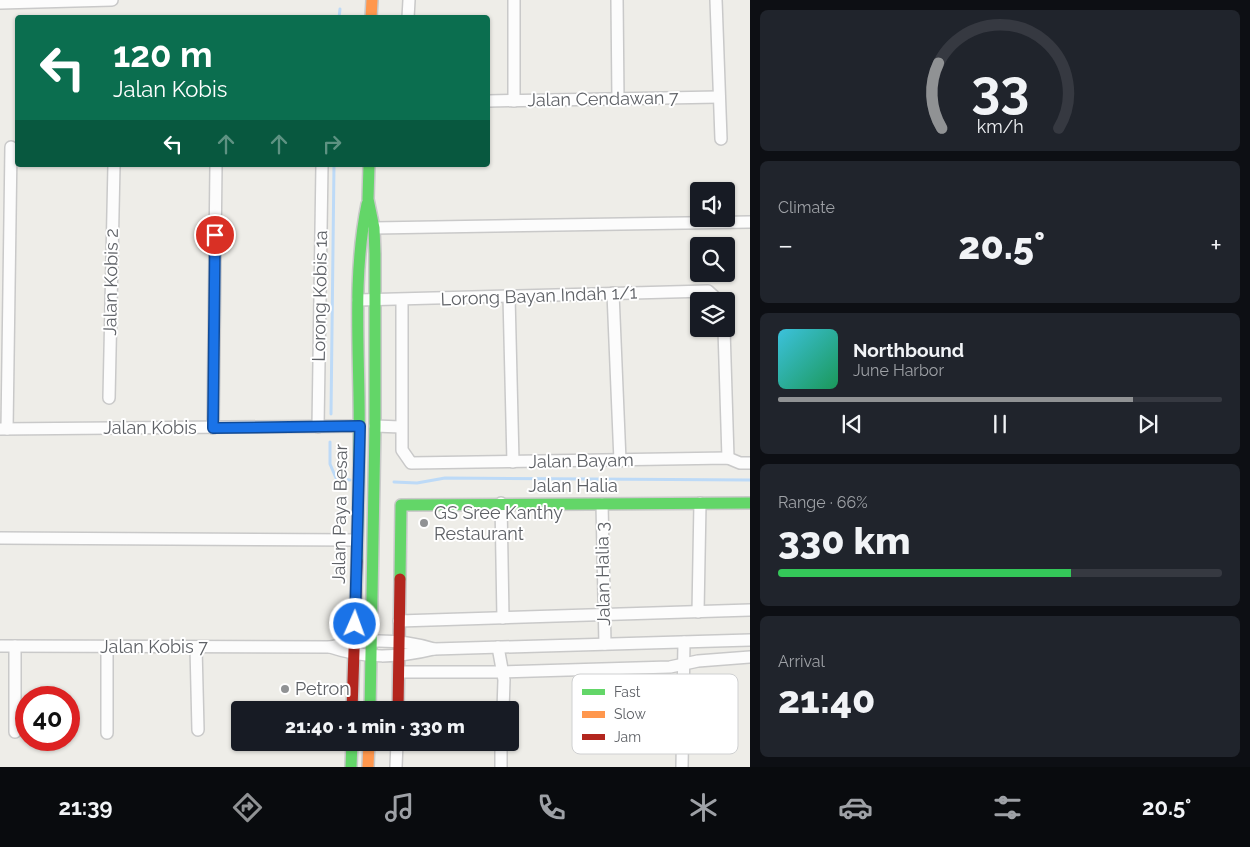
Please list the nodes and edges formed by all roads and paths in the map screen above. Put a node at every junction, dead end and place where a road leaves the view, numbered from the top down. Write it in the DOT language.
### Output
graph roads {
  1 [pos="112,0"];
  2 [pos="372,0"];
  3 [pos="408,0"];
  4 [pos="514,0"];
  5 [pos="617,0"];
  6 [pos="716,0"];
  7 [pos="20,1"];
  8 [pos="0,4"];
  9 [pos="371,15"];
  10 [pos="408,15"];
  11 [pos="719,97"];
  12 [pos="618,99"];
  13 [pos="514,101"];
  14 [pos="490,102"];
  15 [pos="721,139"];
  16 [pos="10,147"];
  17 [pos="114,167"];
  18 [pos="216,167"];
  19 [pos="322,167"];
  20 [pos="369,167"];
  21 [pos="368,199"];
  22 [pos="750,222"];
  23 [pos="374,228"];
  24 [pos="709,292"];
  25 [pos="613,293"];
  26 [pos="509,296"];
  27 [pos="358,300"];
  28 [pos="375,300"];
  29 [pos="402,300"];
  30 [pos="724,337"];
  31 [pos="109,398"];
  32 [pos="360,426"];
  33 [pos="375,426"];
  34 [pos="318,427"];
  35 [pos="401,427"];
  36 [pos="213,428"];
  37 [pos="4,429"];
  38 [pos="728,458"];
  39 [pos="620,461"];
  40 [pos="513,462"];
  41 [pos="750,463"];
  42 [pos="501,503"];
  43 [pos="700,503"];
  44 [pos="750,503"];
  45 [pos="602,504"];
  46 [pos="0,538"];
  47 [pos="357,540"];
  48 [pos="750,610"];
  49 [pos="698,612"];
  50 [pos="604,616"];
  51 [pos="503,618"];
  52 [pos="399,621"];
  53 [pos="750,640"];
  54 [pos="354,641"];
  55 [pos="371,642"];
  56 [pos="399,642"];
  57 [pos="684,642"];
  58 [pos="605,644"];
  59 [pos="0,646"];
  60 [pos="15,646"];
  61 [pos="107,647"];
  62 [pos="196,647"];
  63 [pos="325,647"];
  64 [pos="498,647"];
  65 [pos="434,649"];
  66 [pos="354,655"];
  67 [pos="399,655"];
  68 [pos="371,656"];
  69 [pos="750,657"];
  70 [pos="684,665"];
  71 [pos="399,672"];
  72 [pos="501,672"];
  73 [pos="684,674"];
  74 [pos="15,686"];
  75 [pos="352,701"];
  76 [pos="370,701"];
  77 [pos="398,701"];
  78 [pos="503,701"];
  79 [pos="198,730"];
  80 [pos="108,733"];
  81 [pos="352,751"];
  82 [pos="369,751"];
  83 [pos="397,751"];
  84 [pos="501,751"];
  85 [pos="682,754"];
  86 [pos="351,767"];
  87 [pos="368,767"];
  88 [pos="396,767"];
  89 [pos="501,767"];
  90 [pos="682,767"];
  1 -- 7 [label="street"];
  2 -- 9 [label="street"];
  3 -- 10 [label="street"];
  4 -- 13 [label="street"];
  5 -- 12 [label="street"];
  6 -- 11 [label="street"];
  7 -- 8 [label="street"];
  11 -- 12 [label="street, Jalan Cendawan 7"];
  11 -- 15 [label="street"];
  12 -- 13 [label="street, Jalan Cendawan 7"];
  13 -- 14 [label="street, Jalan Cendawan 7"];
  16 -- 37 [label="street"];
  17 -- 31 [label="street, Jalan Kobis 2"];
  18 -- 36 [label="street"];
  19 -- 34 [label="street, Lorong Kobis 1a"];
  20 -- 21 [label="street, Jalan Paya Besar"];
  21 -- 23 [label="street, Jalan Paya Besar"];
  21 -- 27 [label="street, Jalan Paya Besar"];
  22 -- 23 [label="street"];
  23 -- 28 [label="street, Jalan Paya Besar"];
  24 -- 25 [label="street, Lorong Bayan Indah 1/1"];
  25 -- 26 [label="street, Lorong Bayan Indah 1/1"];
  25 -- 39 [label="street"];
  26 -- 29 [label="street, Lorong Bayan Indah 1/1"];
  26 -- 40 [label="street"];
  27 -- 28 [label="street, Lorong Bayan Indah 1/1"];
  27 -- 32 [label="street, Jalan Paya Besar"];
  28 -- 29 [label="street, Lorong Bayan Indah 1/1"];
  28 -- 33 [label="street, Jalan Paya Besar"];
  29 -- 35 [label="street"];
  30 -- 38 [label="street"];
  32 -- 34 [label="street, Jalan Kobis"];
  32 -- 47 [label="street, Jalan Paya Besar"];
  33 -- 35 [label="street"];
  33 -- 55 [label="street, Jalan Paya Besar"];
  34 -- 36 [label="street, Jalan Kobis"];
  35 -- 40 [label="street, Jalan Bayam"];
  36 -- 37 [label="street, Jalan Kobis"];
  38 -- 39 [label="street, Jalan Bayam"];
  38 -- 41 [label="street, Jalan Bayam"];
  39 -- 40 [label="street, Jalan Bayam"];
  42 -- 45 [label="street, Jalan Halia"];
  42 -- 51 [label="street"];
  42 -- 52 [label="street, Jalan Halia"];
  43 -- 44 [label="street, Jalan Halia"];
  43 -- 45 [label="street, Jalan Halia"];
  43 -- 49 [label="street"];
  45 -- 50 [label="street, Jalan Halia 3"];
  46 -- 47 [label="street"];
  47 -- 54 [label="street, Jalan Paya Besar"];
  48 -- 49 [label="street"];
  49 -- 50 [label="street"];
  50 -- 51 [label="street"];
  50 -- 58 [label="street, Jalan Halia 3"];
  51 -- 52 [label="street"];
  52 -- 56 [label="street"];
  53 -- 57 [label="street"];
  54 -- 55 [label="street"];
  54 -- 63 [label="street"];
  54 -- 66 [label="street, Jalan Paya Besar"];
  55 -- 56 [label="street"];
  55 -- 68 [label="street, Jalan Paya Besar"];
  56 -- 65 [label="street"];
  56 -- 67 [label="street"];
  57 -- 58 [label="street"];
  57 -- 70 [label="street"];
  58 -- 64 [label="street"];
  59 -- 60 [label="street, Jalan Kobis 7"];
  60 -- 61 [label="street, Jalan Kobis 7"];
  60 -- 74 [label="street"];
  61 -- 62 [label="street, Jalan Kobis 7"];
  61 -- 80 [label="street"];
  62 -- 63 [label="street, Jalan Kobis 7"];
  62 -- 79 [label="street"];
  63 -- 66 [label="street"];
  64 -- 65 [label="street"];
  64 -- 72 [label="street"];
  65 -- 67 [label="street"];
  66 -- 68 [label="street"];
  66 -- 75 [label="street, Jalan Paya Besar"];
  67 -- 68 [label="street"];
  67 -- 71 [label="street"];
  68 -- 76 [label="street, Jalan Paya Besar"];
  69 -- 70 [label="street"];
  70 -- 72 [label="street"];
  70 -- 73 [label="street"];
  71 -- 72 [label="street"];
  71 -- 77 [label="street"];
  72 -- 78 [label="street"];
  81 -- 86 [label="street"];
  82 -- 87 [label="street"];
  83 -- 88 [label="street"];
  84 -- 89 [label="street"];
  85 -- 90 [label="street"];
}
